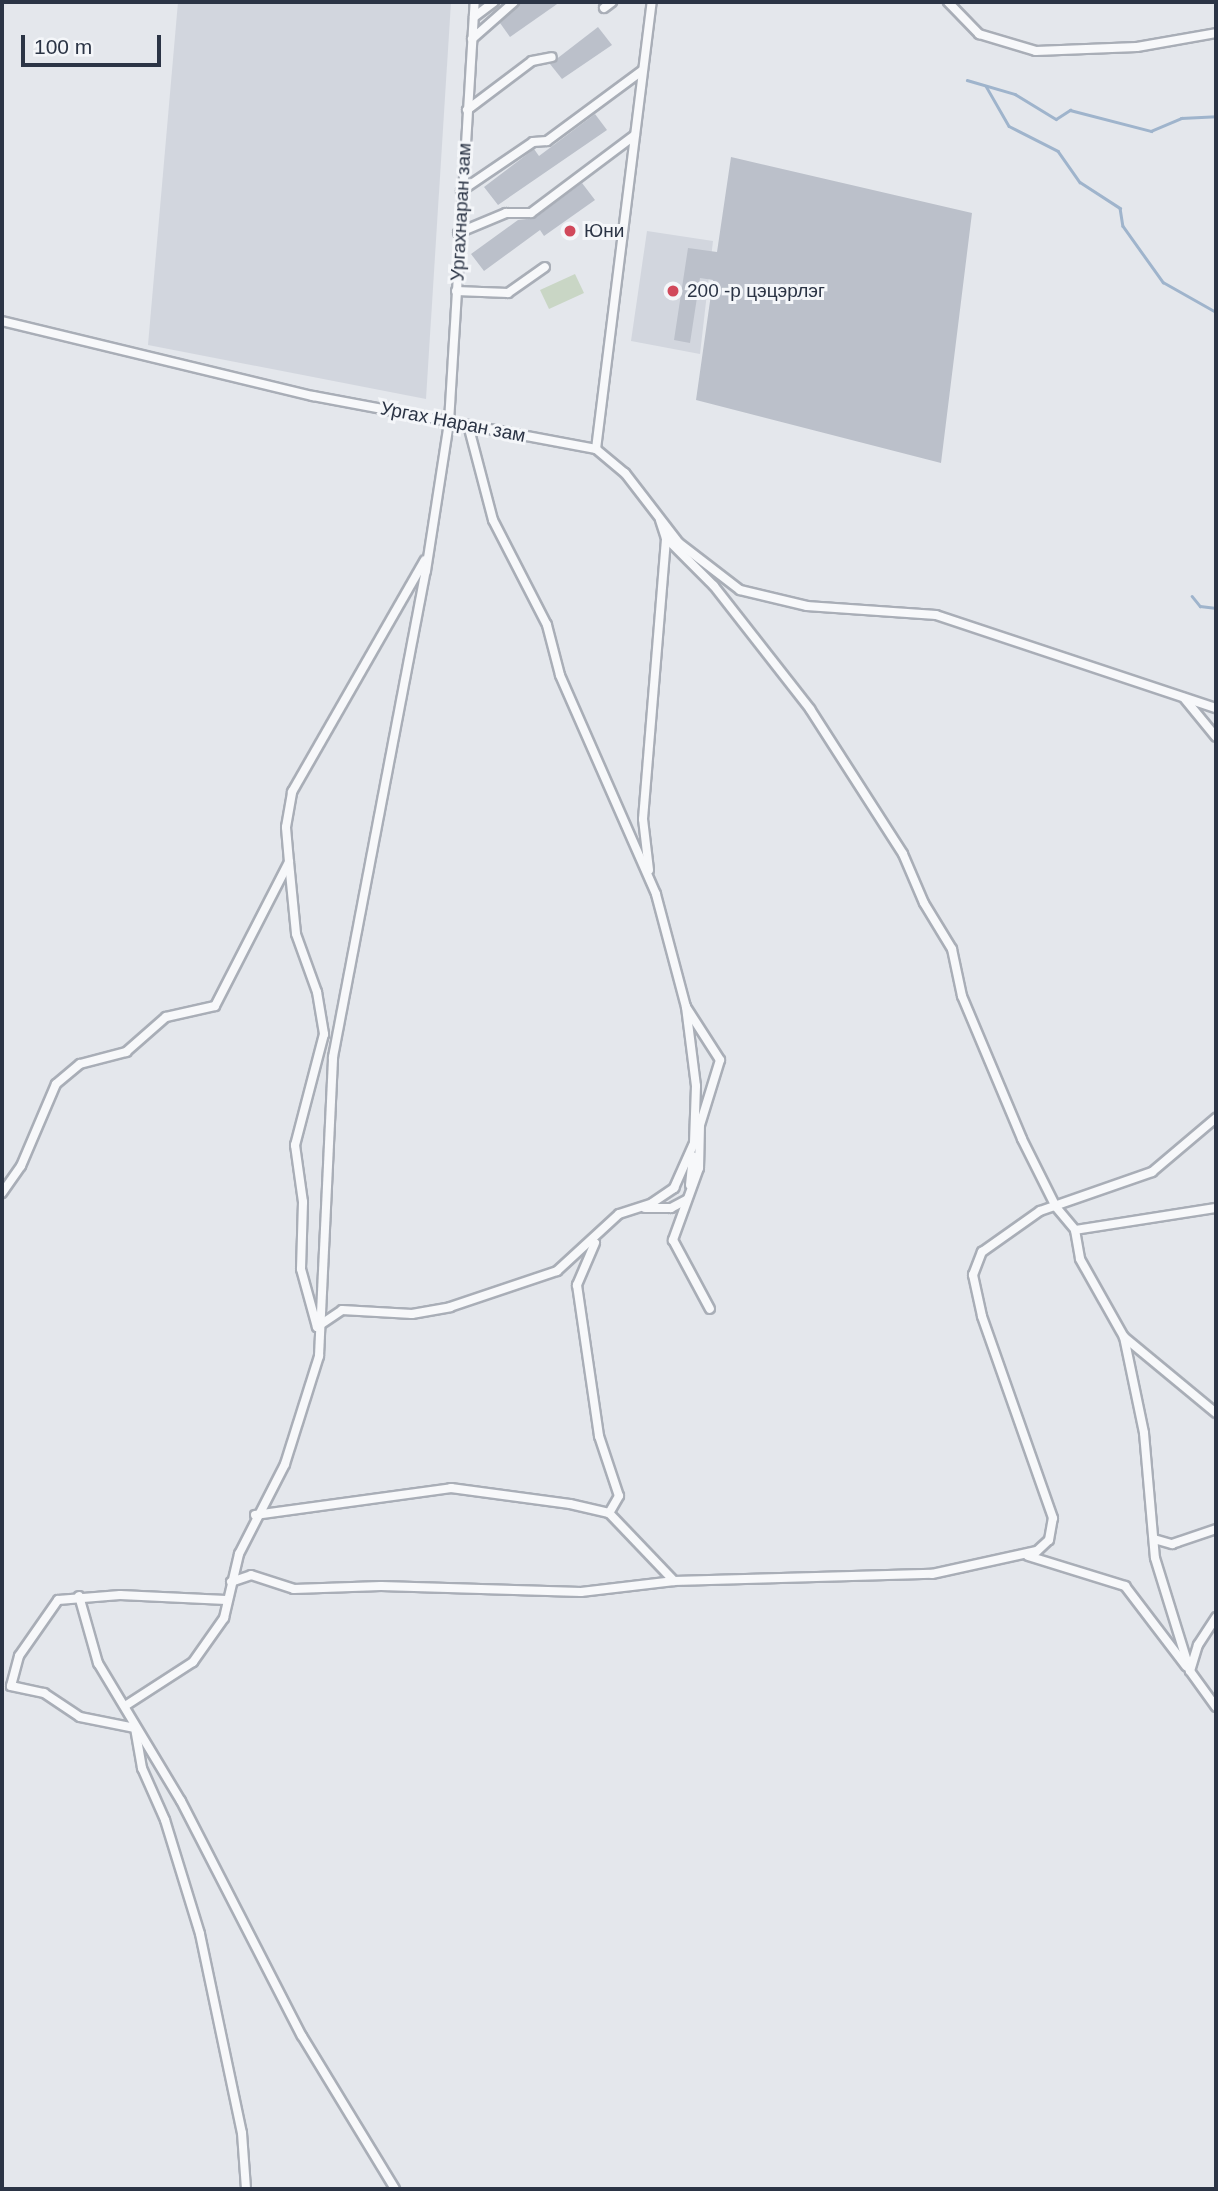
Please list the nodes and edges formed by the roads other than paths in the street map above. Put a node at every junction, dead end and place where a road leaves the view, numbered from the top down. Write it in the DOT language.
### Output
graph roads {
  1 [pos="475,2"];
  2 [pos="494,2"];
  3 [pos="514,2"];
  4 [pos="612,2"];
  5 [pos="652,2"];
  6 [pos="948,2"];
  7 [pos="604,8"];
  8 [pos="474,17"];
  9 [pos="1216,33"];
  10 [pos="472,39"];
  11 [pos="552,57"];
  12 [pos="643,70"];
  13 [pos="467,110"];
  14 [pos="635,135"];
  15 [pos="461,191"];
  16 [pos="458,233"];
  17 [pos="545,267"];
  18 [pos="456,291"];
  19 [pos="2,321"];
  20 [pos="449,422"];
  21 [pos="468,425"];
  22 [pos="596,449"];
  23 [pos="660,520"];
  24 [pos="666,538"];
  25 [pos="427,557"];
  26 [pos="1184,698"];
  27 [pos="1216,708"];
  28 [pos="1216,737"];
  29 [pos="289,862"];
  30 [pos="650,878"];
  31 [pos="686,1007"];
  32 [pos="1216,1118"];
  33 [pos="694,1143"];
  34 [pos="2,1194"];
  35 [pos="689,1198"];
  36 [pos="1056,1207"];
  37 [pos="639,1208"];
  38 [pos="1216,1208"];
  39 [pos="1075,1230"];
  40 [pos="596,1240"];
  41 [pos="710,1309"];
  42 [pos="317,1327"];
  43 [pos="1124,1337"];
  44 [pos="1216,1413"];
  45 [pos="608,1513"];
  46 [pos="256,1515"];
  47 [pos="1216,1529"];
  48 [pos="1154,1539"];
  49 [pos="1025,1555"];
  50 [pos="674,1581"];
  51 [pos="231,1582"];
  52 [pos="79,1596"];
  53 [pos="226,1600"];
  54 [pos="1216,1617"];
  55 [pos="1190,1671"];
  56 [pos="125,1706"];
  57 [pos="1216,1707"];
  58 [pos="135,1728"];
  59 [pos="246,2189"];
  60 [pos="395,2189"];
  1 -- 8 [label="street, Ургахнаран зам"];
  2 -- 8 [label="street"];
  3 -- 10 [label="street"];
  4 -- 7 [label="street"];
  5 -- 12 [label="street"];
  6 -- 9 [label="street"];
  8 -- 10 [label="street, Ургахнаран зам"];
  10 -- 13 [label="street, Ургахнаран зам"];
  11 -- 13 [label="street"];
  12 -- 14 [label="street"];
  12 -- 15 [label="street"];
  13 -- 15 [label="street, Ургахнаран зам"];
  14 -- 16 [label="street"];
  14 -- 22 [label="street"];
  15 -- 16 [label="street, Ургахнаран зам"];
  16 -- 18 [label="street, Ургахнаран зам"];
  17 -- 18 [label="street"];
  18 -- 20 [label="street, Ургахнаран зам"];
  19 -- 20 [label="street, Ургах Наран зам"];
  20 -- 21 [label="street, Ургах Наран зам"];
  20 -- 25 [label="street, Ургахнаран зам"];
  21 -- 22 [label="street, Ургах Наран зам"];
  21 -- 30 [label="street"];
  22 -- 23 [label="street"];
  23 -- 24 [label="street"];
  23 -- 26 [label="street"];
  24 -- 30 [label="street"];
  24 -- 36 [label="street"];
  25 -- 29 [label="street"];
  25 -- 42 [label="street, Ургахнаран зам"];
  26 -- 27 [label="street"];
  26 -- 28 [label="street"];
  29 -- 34 [label="street"];
  29 -- 42 [label="street"];
  30 -- 31 [label="street"];
  31 -- 33 [label="street"];
  31 -- 35 [label="street"];
  32 -- 36 [label="street"];
  33 -- 35 [label="street"];
  33 -- 37 [label="street"];
  35 -- 37 [label="street"];
  35 -- 41 [label="street"];
  36 -- 39 [label="street"];
  36 -- 49 [label="street"];
  37 -- 40 [label="street"];
  38 -- 39 [label="street"];
  39 -- 43 [label="street"];
  40 -- 42 [label="street"];
  40 -- 45 [label="street"];
  42 -- 46 [label="street"];
  43 -- 44 [label="street"];
  43 -- 48 [label="street"];
  45 -- 46 [label="street"];
  45 -- 50 [label="street"];
  46 -- 51 [label="street"];
  47 -- 48 [label="street"];
  48 -- 55 [label="street"];
  49 -- 50 [label="street"];
  49 -- 55 [label="street"];
  50 -- 51 [label="street"];
  51 -- 53 [label="street"];
  52 -- 53 [label="street"];
  52 -- 56 [label="street"];
  52 -- 58 [label="street"];
  53 -- 56 [label="street"];
  54 -- 55 [label="street"];
  55 -- 57 [label="street"];
  56 -- 58 [label="street"];
  58 -- 59 [label="street"];
  58 -- 60 [label="street"];
}
